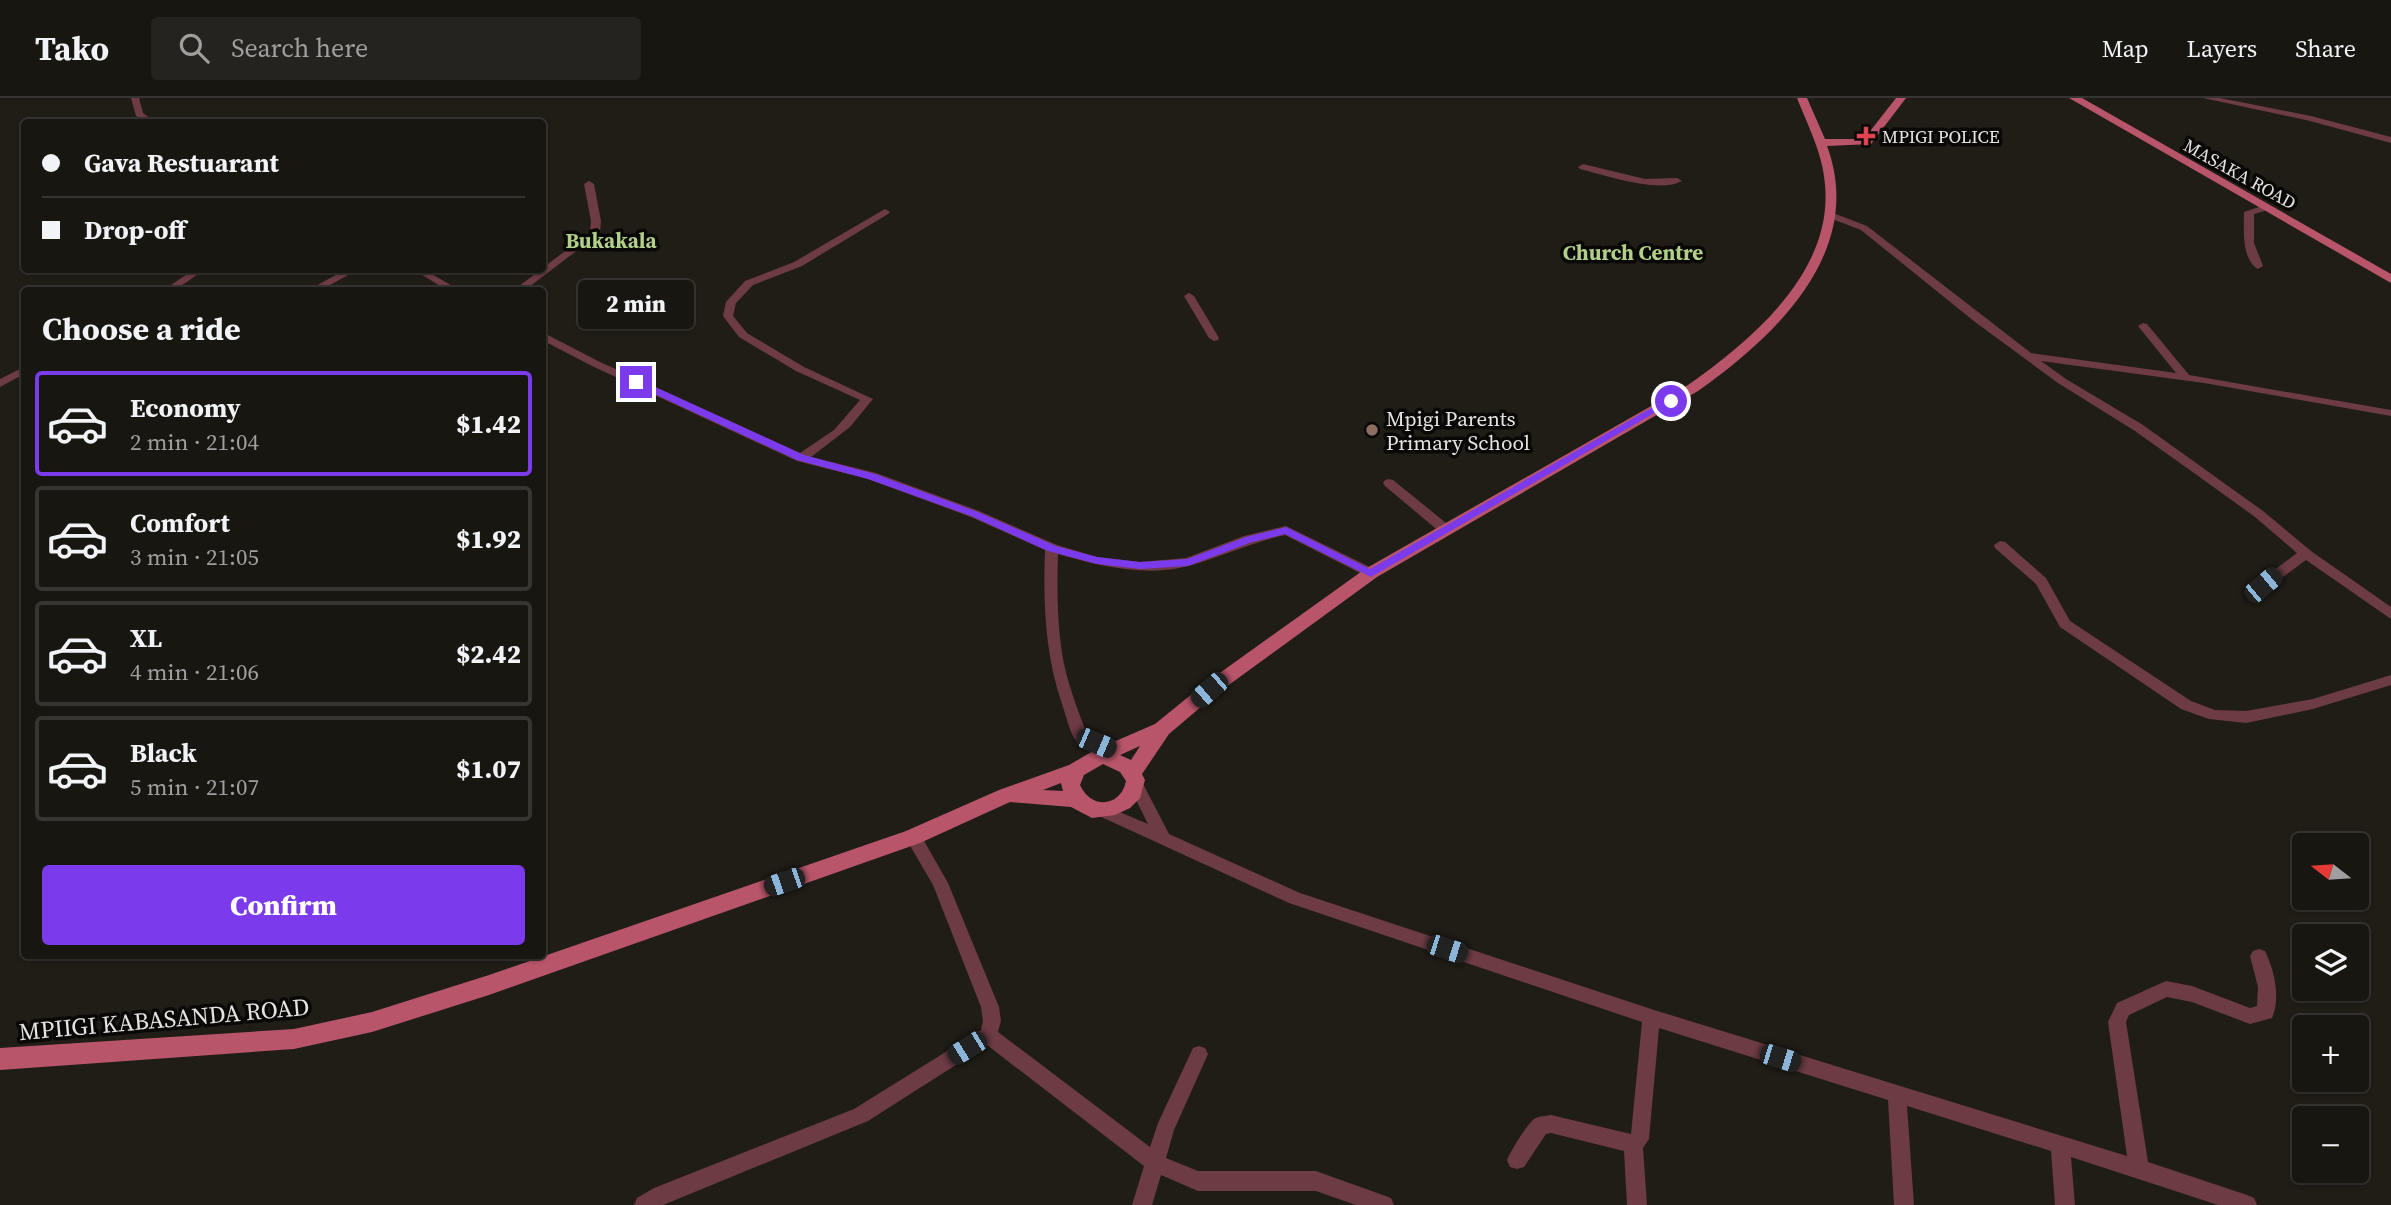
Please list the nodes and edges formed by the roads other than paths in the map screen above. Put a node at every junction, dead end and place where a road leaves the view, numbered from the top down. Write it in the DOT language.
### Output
graph roads {
  1 [pos="135,98"];
  2 [pos="1802,98"];
  3 [pos="1901,98"];
  4 [pos="2074,98"];
  5 [pos="2207,98"];
  6 [pos="146,119"];
  7 [pos="2391,140"];
  8 [pos="1820,142"];
  9 [pos="1583,167"];
  10 [pos="1676,181"];
  11 [pos="589,184"];
  12 [pos="2265,208"];
  13 [pos="885,212"];
  14 [pos="1830,215"];
  15 [pos="2258,266"];
  16 [pos="546,270"];
  17 [pos="194,273"];
  18 [pos="346,273"];
  19 [pos="424,273"];
  20 [pos="542,273"];
  21 [pos="2391,279"];
  22 [pos="174,287"];
  23 [pos="318,287"];
  24 [pos="449,287"];
  25 [pos="523,287"];
  26 [pos="1189,296"];
  27 [pos="2143,326"];
  28 [pos="546,337"];
  29 [pos="1214,338"];
  30 [pos="2031,356"];
  31 [pos="21,372"];
  32 [pos="2185,377"];
  33 [pos="0,384"];
  34 [pos="2391,413"];
  35 [pos="801,457"];
  36 [pos="1389,484"];
  37 [pos="1446,530"];
  38 [pos="2000,545"];
  39 [pos="1052,548"];
  40 [pos="2306,554"];
  41 [pos="1371,573"];
  42 [pos="2263,585"];
  43 [pos="2391,614"];
  44 [pos="2391,680"];
  45 [pos="1161,729"];
  46 [pos="1107,752"];
  47 [pos="1076,770"];
  48 [pos="1135,778"];
  49 [pos="1006,795"];
  50 [pos="1075,800"];
  51 [pos="1103,811"];
  52 [pos="1162,836"];
  53 [pos="913,837"];
  54 [pos="2259,956"];
  55 [pos="1651,1017"];
  56 [pos="988,1035"];
  57 [pos="1199,1054"];
  58 [pos="0,1059"];
  59 [pos="1897,1094"];
  60 [pos="1633,1144"];
  61 [pos="2060,1145"];
  62 [pos="1517,1160"];
  63 [pos="1155,1163"];
  64 [pos="2139,1168"];
  65 [pos="645,1205"];
  66 [pos="1142,1205"];
  67 [pos="1384,1205"];
  68 [pos="1637,1205"];
  69 [pos="1904,1205"];
  70 [pos="2065,1205"];
  71 [pos="2247,1205"];
  1 -- 6 [label="street"];
  2 -- 8 [label="main road"];
  3 -- 8 [label="main road"];
  4 -- 12 [label="main road, MASAKA ROAD"];
  5 -- 7 [label="street"];
  8 -- 14 [label="main road"];
  9 -- 10 [label="street"];
  11 -- 16 [label="street"];
  12 -- 15 [label="street"];
  12 -- 21 [label="main road, MASAKA ROAD"];
  13 -- 35 [label="street"];
  14 -- 30 [label="street"];
  14 -- 37 [label="main road"];
  17 -- 22 [label="street"];
  18 -- 23 [label="street"];
  19 -- 24 [label="street"];
  20 -- 25 [label="street"];
  26 -- 29 [label="street"];
  27 -- 32 [label="street"];
  28 -- 35 [label="street"];
  30 -- 32 [label="street"];
  30 -- 40 [label="street"];
  31 -- 33 [label="street"];
  32 -- 34 [label="street"];
  35 -- 39 [label="street"];
  36 -- 37 [label="street"];
  37 -- 41 [label="main road"];
  38 -- 44 [label="street"];
  39 -- 41 [label="street"];
  39 -- 46 [label="street"];
  40 -- 42 [label="street"];
  40 -- 43 [label="street"];
  41 -- 45 [label="main road"];
  45 -- 46 [label="main road"];
  45 -- 48 [label="main road"];
  46 -- 47 [label="main road"];
  46 -- 48 [label="main road"];
  47 -- 49 [label="main road, MPIIGI KABASANDA ROAD"];
  47 -- 50 [label="main road"];
  48 -- 51 [label="main road"];
  48 -- 52 [label="street"];
  49 -- 50 [label="main road, MPIIGI KABASANDA ROAD"];
  49 -- 53 [label="main road, MPIIGI KABASANDA ROAD"];
  50 -- 51 [label="main road"];
  51 -- 52 [label="street"];
  52 -- 55 [label="street"];
  53 -- 56 [label="street"];
  53 -- 58 [label="main road, MPIIGI KABASANDA ROAD"];
  54 -- 64 [label="street"];
  55 -- 59 [label="street"];
  55 -- 60 [label="street"];
  56 -- 63 [label="street"];
  56 -- 65 [label="street"];
  57 -- 63 [label="street"];
  59 -- 61 [label="street"];
  59 -- 69 [label="street"];
  60 -- 62 [label="street"];
  60 -- 68 [label="street"];
  61 -- 64 [label="street"];
  61 -- 70 [label="street"];
  63 -- 66 [label="street"];
  63 -- 67 [label="street"];
  64 -- 71 [label="street"];
}
